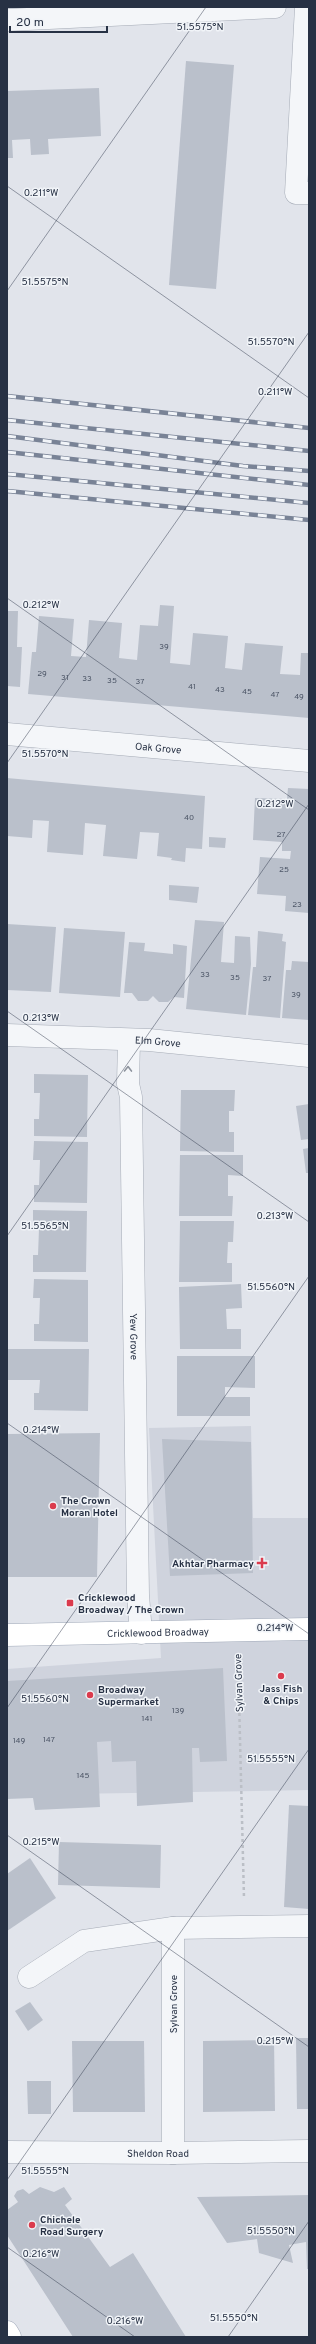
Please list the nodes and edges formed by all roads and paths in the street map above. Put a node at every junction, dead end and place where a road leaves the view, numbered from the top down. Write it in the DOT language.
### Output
graph roads {
  1 [pos="275,7"];
  2 [pos="306,7"];
  3 [pos="7,20"];
  4 [pos="309,193"];
  5 [pos="7,734"];
  6 [pos="309,761"];
  7 [pos="7,1036"];
  8 [pos="129,1040"];
  9 [pos="309,1056"];
  10 [pos="309,1629"];
  11 [pos="237,1631"];
  12 [pos="142,1633"];
  13 [pos="7,1635"];
  14 [pos="309,1926"];
  15 [pos="245,1927"];
  16 [pos="173,1928"];
  17 [pos="29,1977"];
  18 [pos="309,2150"];
  19 [pos="7,2152"];
  20 [pos="173,2153"];
  21 [pos="7,2332"];
  22 [pos="10,2337"];
  1 -- 3 [label="street"];
  2 -- 4 [label="street"];
  5 -- 6 [label="street, Oak Grove"];
  7 -- 8 [label="street, Elm Grove"];
  8 -- 9 [label="street, Elm Grove"];
  12 -- 8 [label="street, Yew Grove, one-way"];
  10 -- 11 [label="main road, Cricklewood Broadway"];
  11 -- 12 [label="main road, Cricklewood Broadway"];
  11 -- 15 [label="path, Sylvan Grove"];
  12 -- 13 [label="main road, Cricklewood Broadway"];
  14 -- 15 [label="street"];
  15 -- 16 [label="street"];
  16 -- 17 [label="street"];
  16 -- 20 [label="street, Sylvan Grove"];
  18 -- 20 [label="street, Sheldon Road"];
  19 -- 20 [label="street, Sheldon Road"];
  21 -- 22 [label="main road"];
}
